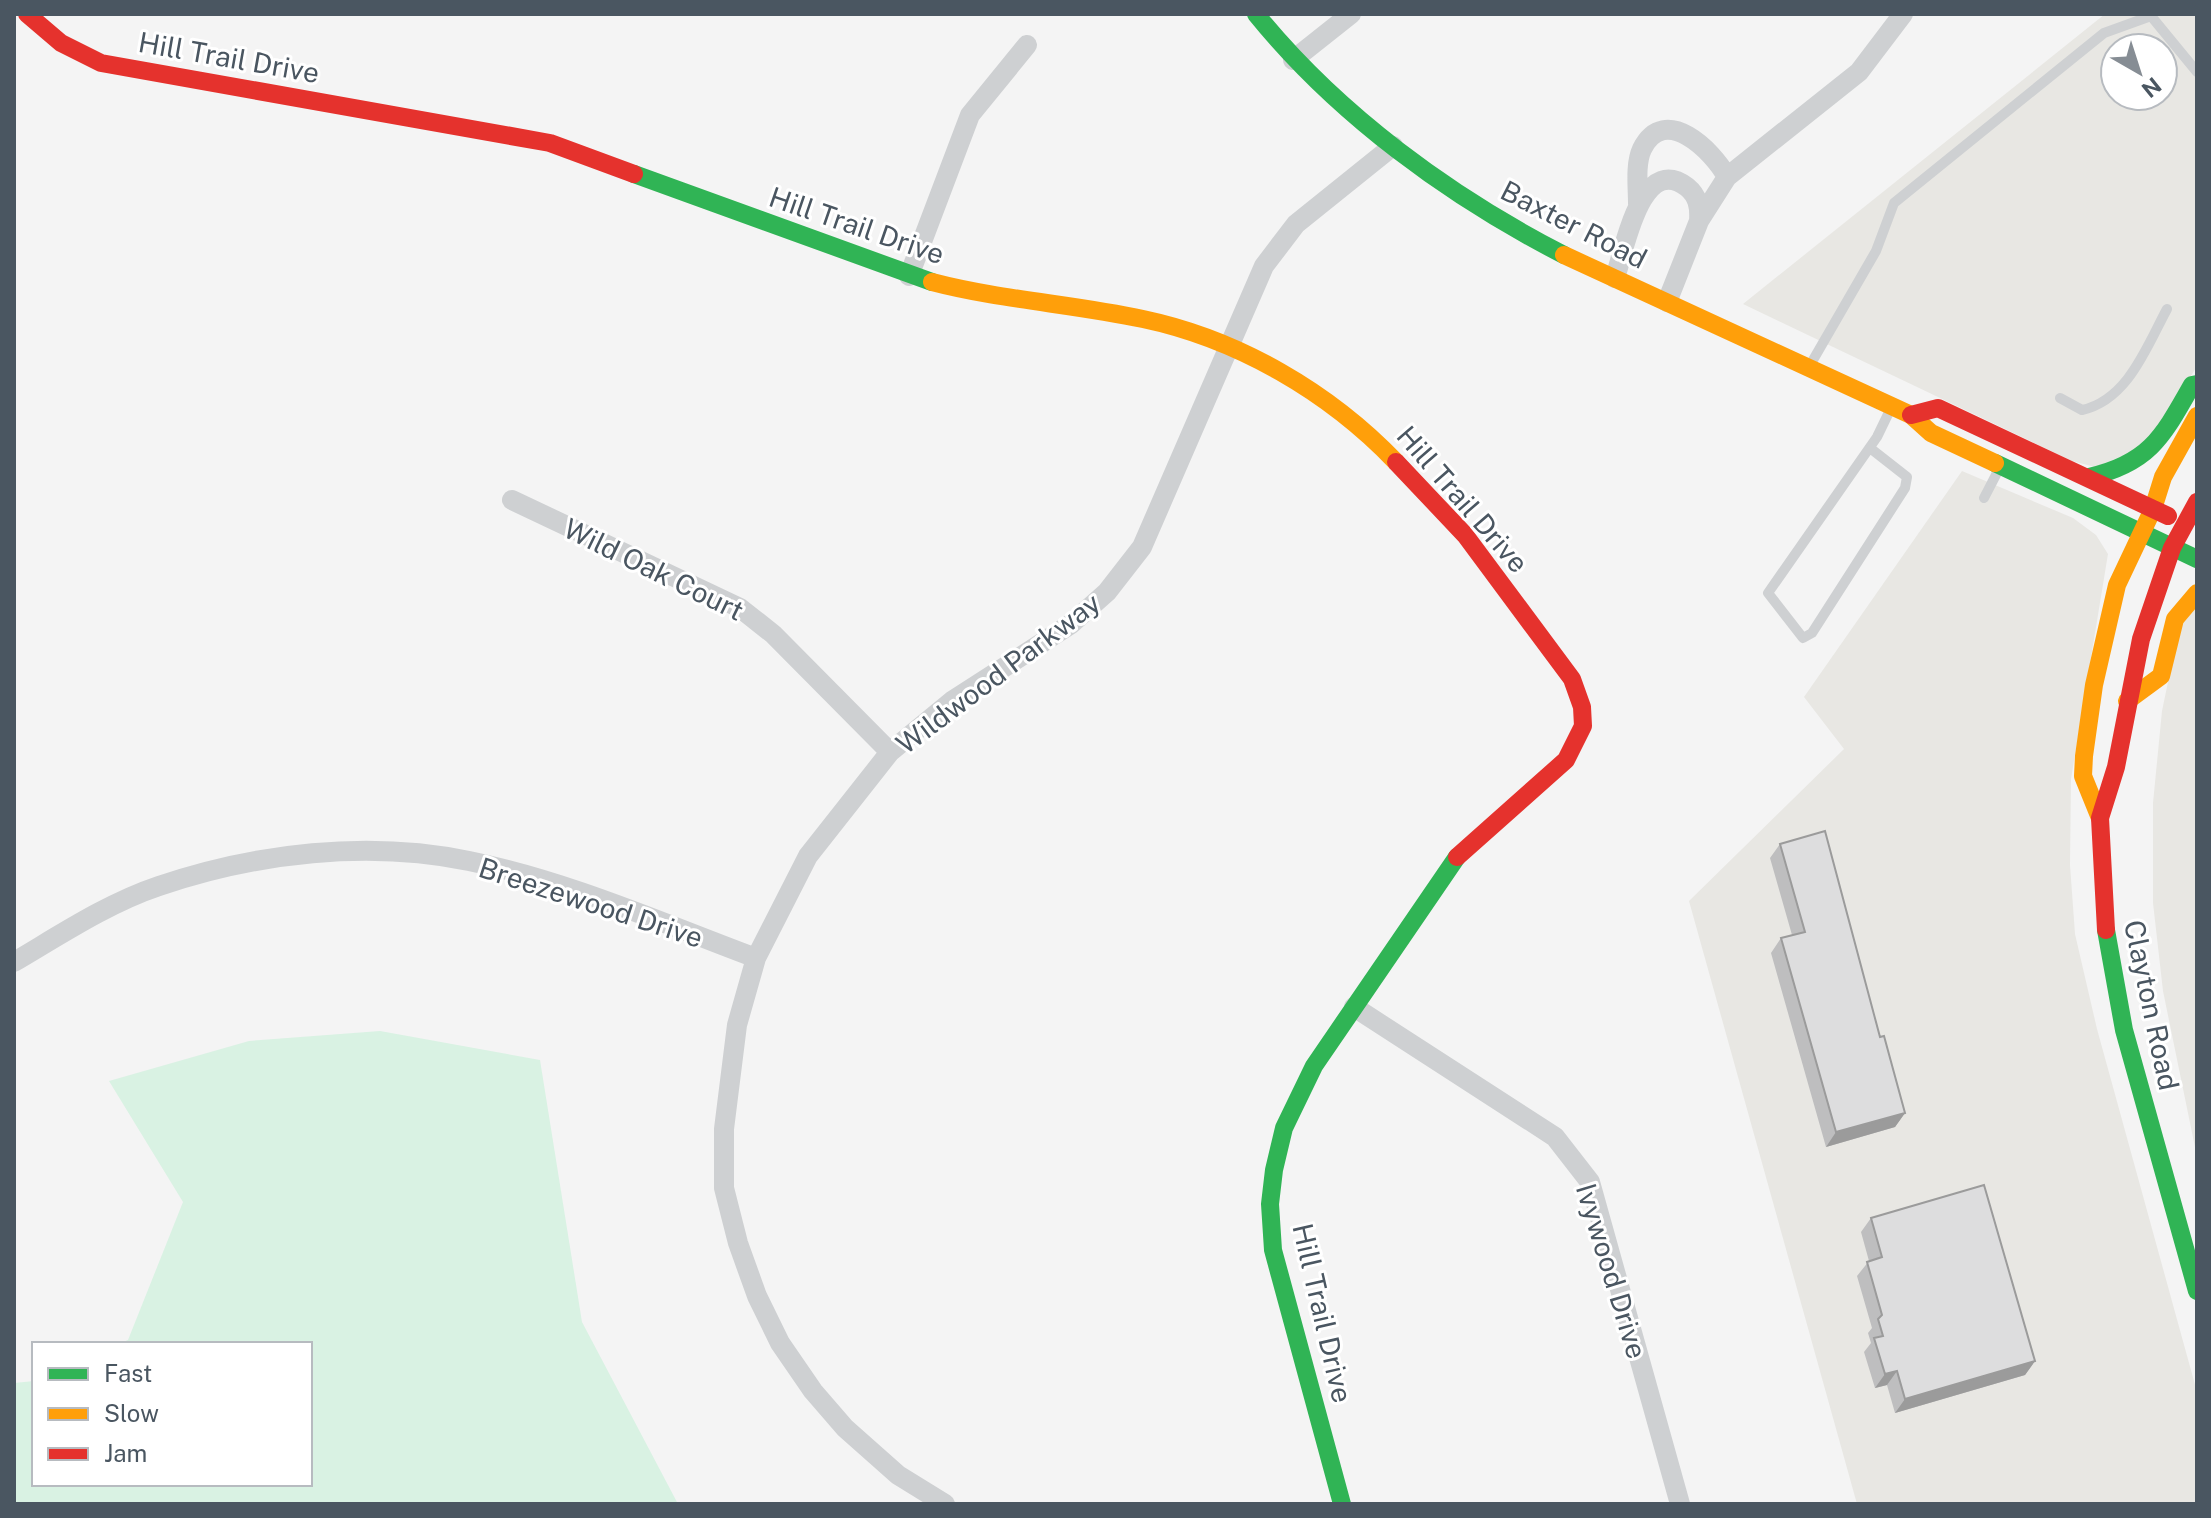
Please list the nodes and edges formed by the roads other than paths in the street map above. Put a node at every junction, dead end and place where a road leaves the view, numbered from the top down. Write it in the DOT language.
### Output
graph roads {
  1 [pos="27,14"];
  2 [pos="1256,14"];
  3 [pos="1351,14"];
  4 [pos="1903,14"];
  5 [pos="1027,45"];
  6 [pos="1293,60"];
  7 [pos="2197,72"];
  8 [pos="1393,146"];
  9 [pos="1727,177"];
  10 [pos="1638,205"];
  11 [pos="1699,221"];
  12 [pos="909,276"];
  13 [pos="1615,278"];
  14 [pos="1667,302"];
  15 [pos="2167,309"];
  16 [pos="1231,346"];
  17 [pos="1808,367"];
  18 [pos="2197,384"];
  19 [pos="2060,398"];
  20 [pos="1892,406"];
  21 [pos="1911,415"];
  22 [pos="2197,416"];
  23 [pos="1870,448"];
  24 [pos="2000,467"];
  25 [pos="2089,477"];
  26 [pos="1984,498"];
  27 [pos="512,500"];
  28 [pos="2197,502"];
  29 [pos="2153,509"];
  30 [pos="2190,528"];
  31 [pos="2142,534"];
  32 [pos="2172,548"];
  33 [pos="2197,559"];
  34 [pos="2197,593"];
  35 [pos="2127,701"];
  36 [pos="890,752"];
  37 [pos="2100,818"];
  38 [pos="756,958"];
  39 [pos="14,962"];
  40 [pos="1354,1007"];
  41 [pos="2197,1291"];
  42 [pos="945,1504"];
  43 [pos="1342,1504"];
  44 [pos="1680,1504"];
  1 -- 12 [label="main road, Hill Trail Drive"];
  2 -- 6 [label="main road, Baxter Road"];
  3 -- 6 [label="street"];
  4 -- 9 [label="street"];
  5 -- 12 [label="street"];
  6 -- 8 [label="main road, Baxter Road"];
  7 -- 17 [label="lane"];
  8 -- 13 [label="main road, Baxter Road"];
  8 -- 16 [label="street, Wildwood Parkway"];
  9 -- 10 [label="street"];
  9 -- 11 [label="street"];
  10 -- 11 [label="street"];
  10 -- 13 [label="street"];
  11 -- 14 [label="street"];
  12 -- 16 [label="main road, Hill Trail Drive"];
  13 -- 14 [label="main road, Baxter Road"];
  14 -- 17 [label="main road, Baxter Road"];
  15 -- 19 [label="lane"];
  16 -- 36 [label="street, Wildwood Parkway"];
  16 -- 40 [label="main road, Hill Trail Drive"];
  17 -- 20 [label="main road, Baxter Road"];
  18 -- 25 [label="main road"];
  20 -- 21 [label="main road, Baxter Road"];
  20 -- 23 [label="lane"];
  21 -- 24 [label="main road, Baxter Road"];
  21 -- 25 [label="main road, Baxter Road"];
  22 -- 29 [label="main road, Clayton Road"];
  23 -- 23 [label="lane"];
  24 -- 26 [label="lane"];
  24 -- 31 [label="main road, Baxter Road"];
  25 -- 29 [label="main road, Baxter Road"];
  27 -- 36 [label="street, Wild Oak Court"];
  28 -- 30 [label="main road, Clayton Road"];
  29 -- 30 [label="main road, Baxter Road"];
  29 -- 31 [label="main road, Clayton Road"];
  30 -- 32 [label="main road, Clayton Road"];
  31 -- 32 [label="main road, Baxter Road"];
  31 -- 37 [label="main road, Clayton Road"];
  32 -- 33 [label="main road, Baxter Road"];
  32 -- 35 [label="main road, Clayton Road"];
  34 -- 35 [label="main road"];
  35 -- 37 [label="main road, Clayton Road"];
  36 -- 38 [label="street, Wildwood Parkway"];
  37 -- 41 [label="main road, Clayton Road"];
  38 -- 39 [label="street, Breezewood Drive"];
  38 -- 42 [label="street, Wildwood Parkway"];
  40 -- 43 [label="main road, Hill Trail Drive"];
  40 -- 44 [label="street, Ivywood Drive"];
}
